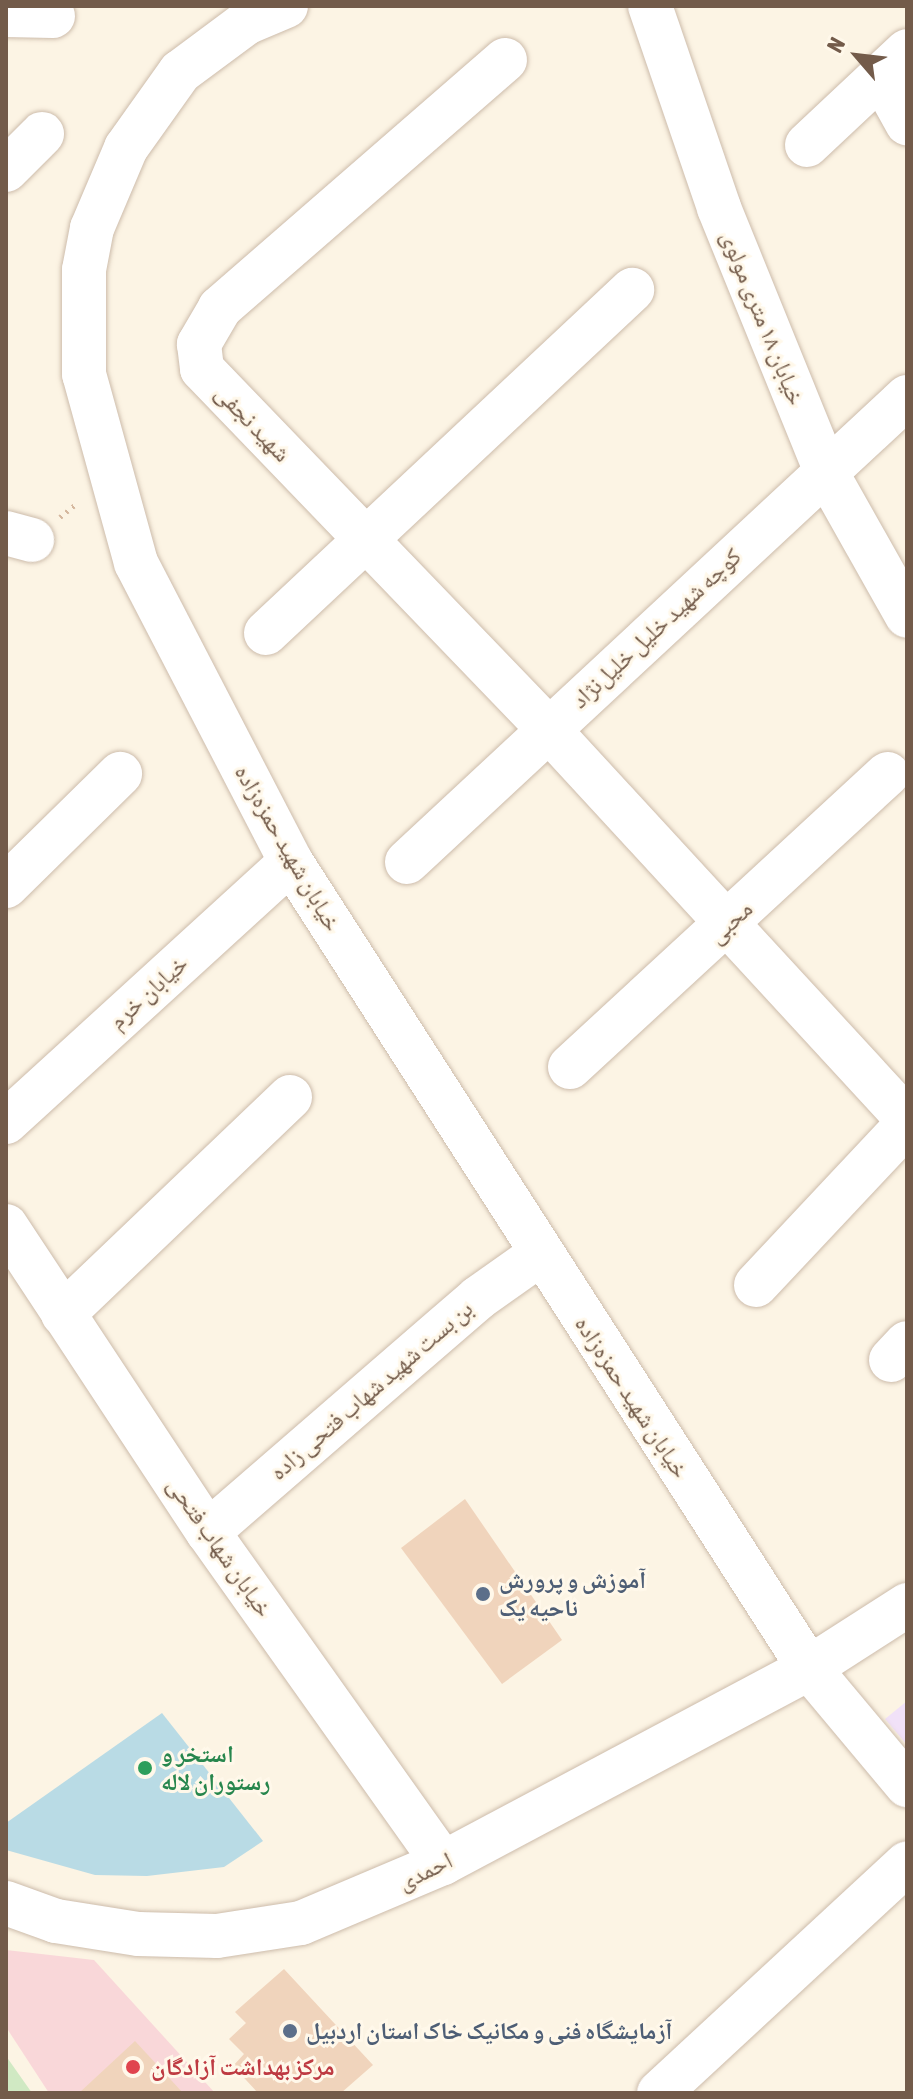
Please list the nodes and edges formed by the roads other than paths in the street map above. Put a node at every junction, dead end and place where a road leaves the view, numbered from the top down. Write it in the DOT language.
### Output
graph roads {
  1 [pos="286,6"];
  2 [pos="650,6"];
  3 [pos="6,15"];
  4 [pos="53,16"];
  5 [pos="505,60"];
  6 [pos="894,63"];
  7 [pos="907,123"];
  8 [pos="42,134"];
  9 [pos="807,145"];
  10 [pos="6,170"];
  11 [pos="632,290"];
  12 [pos="907,397"];
  13 [pos="826,472"];
  14 [pos="366,540"];
  15 [pos="907,616"];
  16 [pos="266,633"];
  17 [pos="547,728"];
  18 [pos="120,774"];
  19 [pos="888,774"];
  20 [pos="291,862"];
  21 [pos="407,862"];
  22 [pos="6,886"];
  23 [pos="728,924"];
  24 [pos="570,1067"];
  25 [pos="290,1097"];
  26 [pos="6,1122"];
  27 [pos="907,1122"];
  28 [pos="9,1238"];
  29 [pos="539,1255"];
  30 [pos="756,1285"];
  31 [pos="63,1314"];
  32 [pos="208,1532"];
  33 [pos="907,1605"];
  34 [pos="809,1668"];
  35 [pos="907,1785"];
  36 [pos="443,1863"];
  37 [pos="907,1863"];
  38 [pos="6,1903"];
  39 [pos="659,2093"];
  1 -- 20 [label="street, خیابان شهید حمزه‌زاده"];
  2 -- 13 [label="street, خیابان ۱۸ متری مولوی"];
  3 -- 4 [label="street"];
  5 -- 14 [label="street, شهید نجفی"];
  6 -- 7 [label="street"];
  6 -- 9 [label="street"];
  8 -- 10 [label="street"];
  11 -- 14 [label="street"];
  12 -- 13 [label="street, کوچه شهید خلیل خلیل‌نژاد"];
  13 -- 15 [label="street, خیابان ۱۸ متری مولوی"];
  13 -- 17 [label="street, کوچه شهید خلیل خلیل‌نژاد"];
  14 -- 16 [label="street"];
  14 -- 17 [label="street, شهید نجفی"];
  17 -- 21 [label="street, کوچه شهید خلیل خلیل‌نژاد"];
  17 -- 23 [label="street, شهید نجفی"];
  18 -- 22 [label="street"];
  19 -- 23 [label="street, محبی"];
  20 -- 26 [label="street, خیابان خرم"];
  20 -- 29 [label="street, خیابان شهید حمزه‌زاده"];
  23 -- 24 [label="street, محبی"];
  23 -- 27 [label="street, شهید نجفی"];
  25 -- 31 [label="street"];
  27 -- 30 [label="street"];
  28 -- 31 [label="street, خیابان شهاب فتحی"];
  29 -- 32 [label="street, بن بست شهید شهاب فتحی زاده"];
  29 -- 34 [label="street, خیابان شهید حمزه‌زاده"];
  31 -- 32 [label="street, خیابان شهاب فتحی"];
  32 -- 36 [label="street, خیابان شهاب فتحی"];
  33 -- 34 [label="street"];
  34 -- 35 [label="street, خیابان شهید حمزه‌زاده"];
  34 -- 36 [label="street, احمدی"];
  36 -- 38 [label="street, احمدی"];
  37 -- 39 [label="street"];
}
